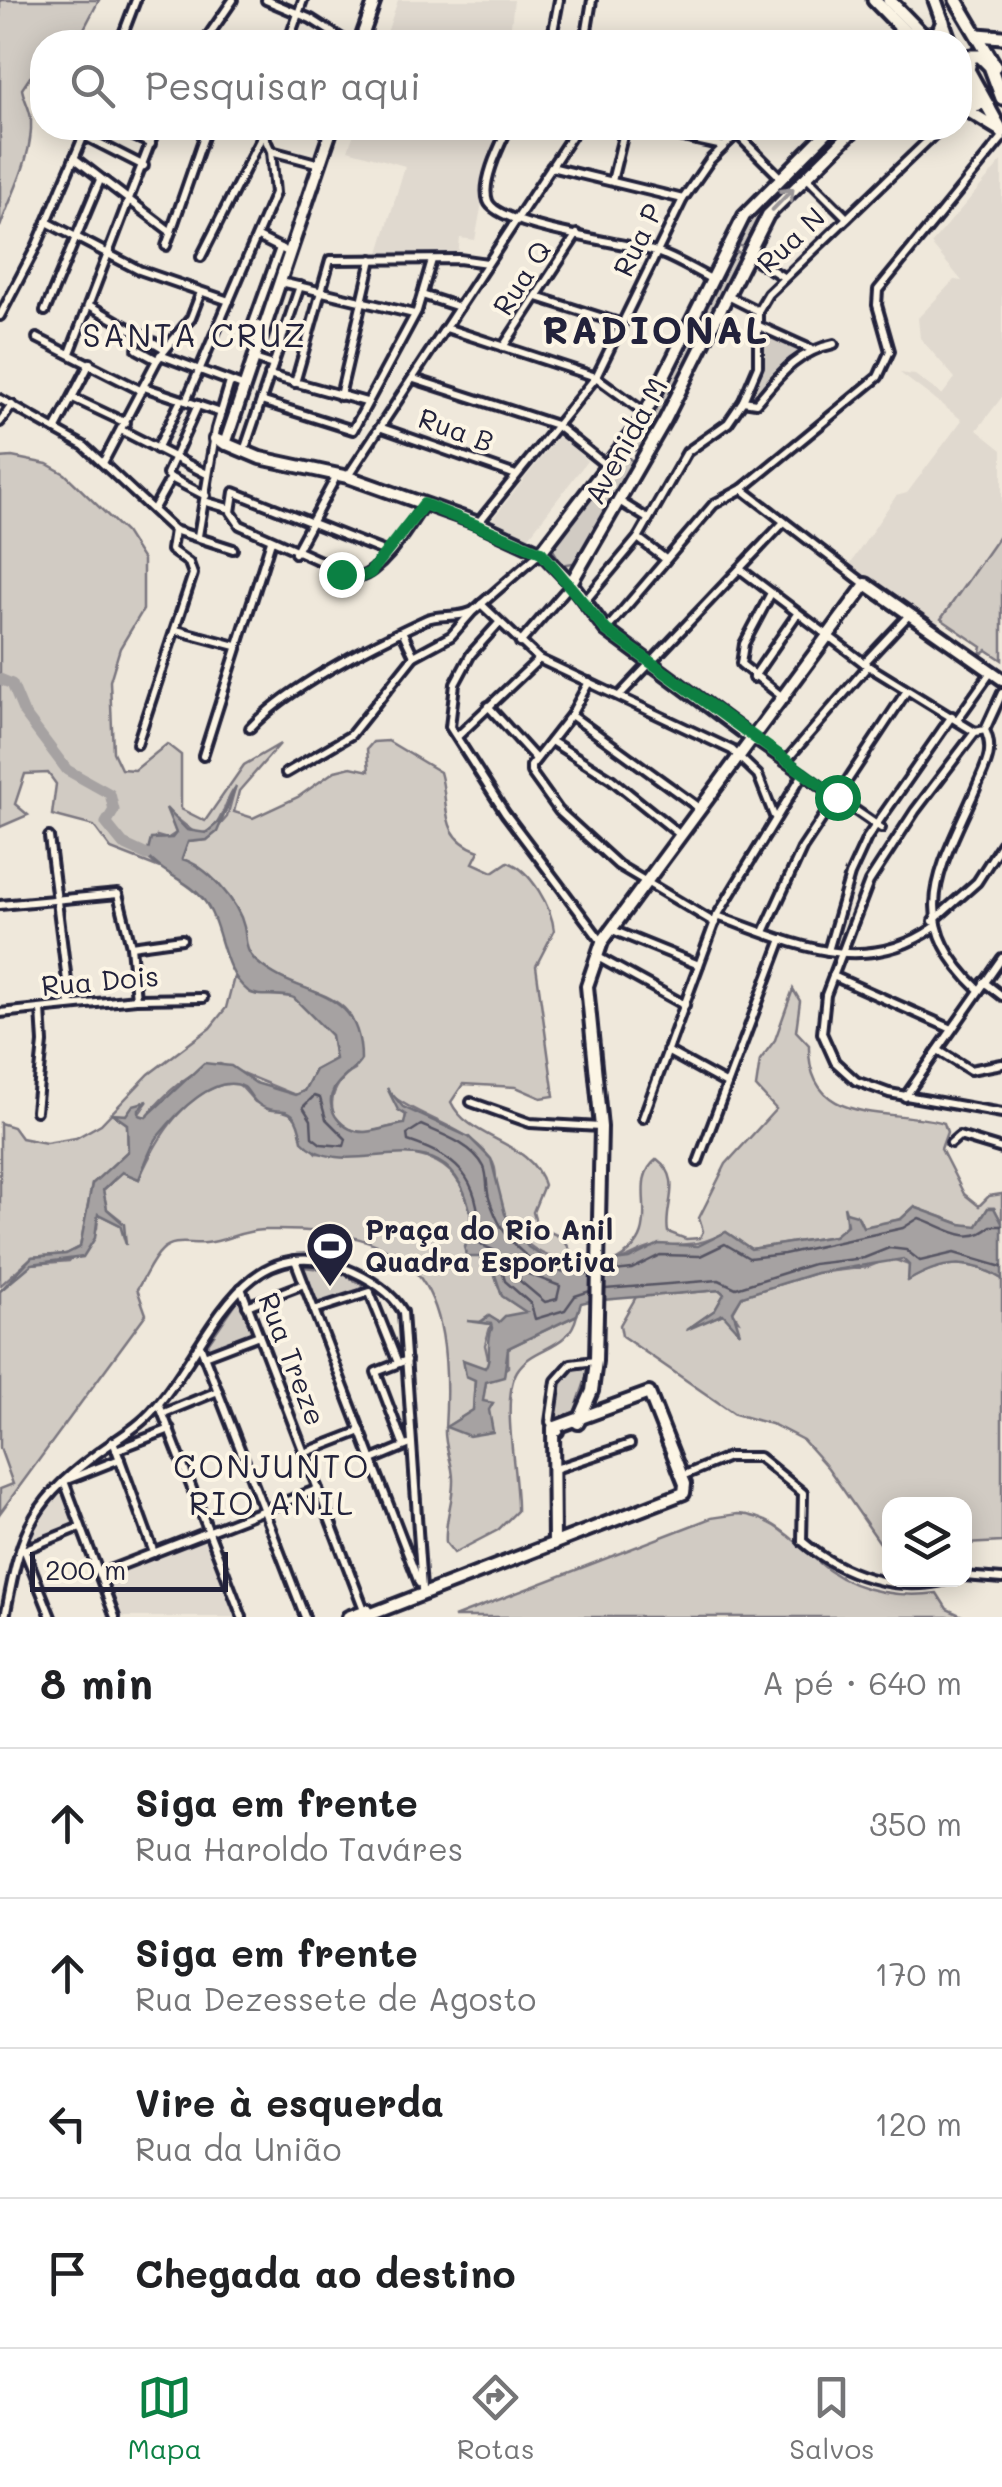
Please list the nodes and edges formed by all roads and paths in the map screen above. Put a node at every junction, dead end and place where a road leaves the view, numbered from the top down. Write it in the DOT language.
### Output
graph roads {
  1 [pos="136,0"];
  2 [pos="233,0"];
  3 [pos="266,0"];
  4 [pos="303,0"];
  5 [pos="374,0"];
  6 [pos="559,0"];
  7 [pos="592,0"];
  8 [pos="874,0"];
  9 [pos="889,0"];
  10 [pos="935,0"];
  11 [pos="956,0"];
  12 [pos="298,13"];
  13 [pos="125,30"];
  14 [pos="212,30"];
  15 [pos="292,30"];
  16 [pos="327,30"];
  17 [pos="364,30"];
  18 [pos="553,30"];
  19 [pos="587,30"];
  20 [pos="903,30"];
  21 [pos="916,30"];
  22 [pos="945,30"];
  23 [pos="978,35"];
  24 [pos="1002,38"];
  25 [pos="972,56"];
  26 [pos="972,78"];
  27 [pos="1002,79"];
  28 [pos="972,86"];
  29 [pos="972,90"];
  30 [pos="1002,98"];
  31 [pos="972,105"];
  32 [pos="985,106"];
  33 [pos="972,117"];
  34 [pos="1002,135"];
  35 [pos="81,140"];
  36 [pos="100,140"];
  37 [pos="146,140"];
  38 [pos="152,140"];
  39 [pos="203,140"];
  40 [pos="257,140"];
  41 [pos="265,140"];
  42 [pos="328,140"];
  43 [pos="503,140"];
  44 [pos="569,140"];
  45 [pos="622,140"];
  46 [pos="695,140"];
  47 [pos="729,140"];
  48 [pos="748,140"];
  49 [pos="819,140"];
  50 [pos="844,140"];
  51 [pos="928,140"];
  52 [pos="151,144"];
  53 [pos="722,146"];
  54 [pos="271,151"];
  55 [pos="74,158"];
  56 [pos="320,164"];
  57 [pos="144,166"];
  58 [pos="551,168"];
  59 [pos="806,176"];
  60 [pos="780,177"];
  61 [pos="100,180"];
  62 [pos="612,181"];
  63 [pos="683,199"];
  64 [pos="129,204"];
  65 [pos="847,218"];
  66 [pos="516,220"];
  67 [pos="48,222"];
  68 [pos="172,232"];
  69 [pos="577,234"];
  70 [pos="258,237"];
  71 [pos="75,238"];
  72 [pos="166,246"];
  73 [pos="728,246"];
  74 [pos="285,250"];
  75 [pos="658,252"];
  76 [pos="106,254"];
  77 [pos="747,254"];
  78 [pos="201,257"];
  79 [pos="372,259"];
  80 [pos="432,260"];
  81 [pos="487,263"];
  82 [pos="783,277"];
  83 [pos="712,279"];
  84 [pos="280,282"];
  85 [pos="300,286"];
  86 [pos="321,290"];
  87 [pos="202,292"];
  88 [pos="270,294"];
  89 [pos="422,295"];
  90 [pos="727,296"];
  91 [pos="537,297"];
  92 [pos="364,300"];
  93 [pos="230,301"];
  94 [pos="89,305"];
  95 [pos="459,307"];
  96 [pos="44,311"];
  97 [pos="758,311"];
  98 [pos="414,314"];
  99 [pos="0,316"];
  100 [pos="622,324"];
  101 [pos="759,326"];
  102 [pos="446,328"];
  103 [pos="37,338"];
  104 [pos="834,344"];
  105 [pos="503,347"];
  106 [pos="810,348"];
  107 [pos="137,350"];
  108 [pos="68,352"];
  109 [pos="161,355"];
  110 [pos="254,359"];
  111 [pos="90,363"];
  112 [pos="273,365"];
  113 [pos="197,370"];
  114 [pos="270,375"];
  115 [pos="414,378"];
  116 [pos="596,378"];
  117 [pos="230,382"];
  118 [pos="295,384"];
  119 [pos="244,387"];
  120 [pos="143,389"];
  121 [pos="340,396"];
  122 [pos="73,398"];
  123 [pos="0,399"];
  124 [pos="183,401"];
  125 [pos="260,401"];
  126 [pos="744,401"];
  127 [pos="366,402"];
  128 [pos="12,405"];
  129 [pos="198,405"];
  130 [pos="221,413"];
  131 [pos="645,414"];
  132 [pos="0,422"];
  133 [pos="556,425"];
  134 [pos="124,427"];
  135 [pos="56,428"];
  136 [pos="382,428"];
  137 [pos="220,442"];
  138 [pos="626,444"];
  139 [pos="157,449"];
  140 [pos="244,452"];
  141 [pos="645,456"];
  142 [pos="174,458"];
  143 [pos="104,461"];
  144 [pos="608,467"];
  145 [pos="207,474"];
  146 [pos="516,476"];
  147 [pos="342,477"];
  148 [pos="171,478"];
  149 [pos="742,489"];
  150 [pos="207,499"];
  151 [pos="618,501"];
  152 [pos="424,504"];
  153 [pos="230,509"];
  154 [pos="154,510"];
  155 [pos="648,519"];
  156 [pos="312,522"];
  157 [pos="784,522"];
  158 [pos="478,523"];
  159 [pos="174,530"];
  160 [pos="198,536"];
  161 [pos="638,538"];
  162 [pos="551,539"];
  163 [pos="270,541"];
  164 [pos="233,549"];
  165 [pos="541,552"];
  166 [pos="295,553"];
  167 [pos="388,553"];
  168 [pos="664,558"];
  169 [pos="585,560"];
  170 [pos="552,564"];
  171 [pos="740,569"];
  172 [pos="571,583"];
  173 [pos="866,584"];
  174 [pos="770,595"];
  175 [pos="585,601"];
  176 [pos="481,604"];
  177 [pos="472,612"];
  178 [pos="797,614"];
  179 [pos="908,615"];
  180 [pos="499,623"];
  181 [pos="176,630"];
  182 [pos="606,630"];
  183 [pos="403,634"];
  184 [pos="828,635"];
  185 [pos="520,643"];
  186 [pos="236,646"];
  187 [pos="414,656"];
  188 [pos="539,659"];
  189 [pos="648,664"];
  190 [pos="866,665"];
  191 [pos="991,672"];
  192 [pos="754,678"];
  193 [pos="1002,680"];
  194 [pos="589,682"];
  195 [pos="906,692"];
  196 [pos="1002,694"];
  197 [pos="619,696"];
  198 [pos="784,699"];
  199 [pos="488,706"];
  200 [pos="571,715"];
  201 [pos="955,718"];
  202 [pos="250,728"];
  203 [pos="985,730"];
  204 [pos="975,732"];
  205 [pos="458,736"];
  206 [pos="754,740"];
  207 [pos="551,741"];
  208 [pos="137,744"];
  209 [pos="991,750"];
  210 [pos="203,756"];
  211 [pos="740,757"];
  212 [pos="536,759"];
  213 [pos="1002,759"];
  214 [pos="785,762"];
  215 [pos="286,772"];
  216 [pos="804,774"];
  217 [pos="837,797"];
  218 [pos="699,808"];
  219 [pos="774,816"];
  220 [pos="879,826"];
  221 [pos="679,834"];
  222 [pos="48,836"];
  223 [pos="1002,843"];
  224 [pos="645,879"];
  225 [pos="54,899"];
  226 [pos="0,906"];
  227 [pos="716,920"];
  228 [pos="934,924"];
  229 [pos="610,928"];
  230 [pos="764,932"];
  231 [pos="182,938"];
  232 [pos="782,938"];
  233 [pos="602,942"];
  234 [pos="131,946"];
  235 [pos="828,951"];
  236 [pos="595,956"];
  237 [pos="843,956"];
  238 [pos="1002,958"];
  239 [pos="700,965"];
  240 [pos="833,976"];
  241 [pos="984,982"];
  242 [pos="978,990"];
  243 [pos="1002,996"];
  244 [pos="204,998"];
  245 [pos="136,999"];
  246 [pos="684,1004"];
  247 [pos="70,1005"];
  248 [pos="40,1009"];
  249 [pos="0,1013"];
  250 [pos="952,1029"];
  251 [pos="667,1050"];
  252 [pos="938,1050"];
  253 [pos="1002,1064"];
  254 [pos="728,1084"];
  255 [pos="905,1096"];
  256 [pos="470,1102"];
  257 [pos="36,1112"];
  258 [pos="1002,1113"];
  259 [pos="643,1118"];
  260 [pos="601,1128"];
  261 [pos="952,1143"];
  262 [pos="1002,1149"];
  263 [pos="698,1162"];
  264 [pos="295,1260"];
  265 [pos="304,1284"];
  266 [pos="240,1287"];
  267 [pos="381,1289"];
  268 [pos="370,1292"];
  269 [pos="248,1306"];
  270 [pos="314,1310"];
  271 [pos="259,1335"];
  272 [pos="200,1345"];
  273 [pos="204,1356"];
  274 [pos="408,1360"];
  275 [pos="596,1361"];
  276 [pos="398,1363"];
  277 [pos="218,1391"];
  278 [pos="159,1403"];
  279 [pos="164,1414"];
  280 [pos="579,1420"];
  281 [pos="170,1429"];
  282 [pos="556,1430"];
  283 [pos="361,1431"];
  284 [pos="113,1441"];
  285 [pos="408,1444"];
  286 [pos="630,1444"];
  287 [pos="116,1450"];
  288 [pos="304,1453"];
  289 [pos="120,1459"];
  290 [pos="372,1460"];
  291 [pos="553,1470"];
  292 [pos="683,1478"];
  293 [pos="64,1481"];
  294 [pos="318,1489"];
  295 [pos="264,1510"];
  296 [pos="80,1526"];
  297 [pos="209,1531"];
  298 [pos="556,1540"];
  299 [pos="21,1551"];
  300 [pos="154,1553"];
  301 [pos="98,1574"];
  302 [pos="972,1577"];
  303 [pos="1002,1579"];
  304 [pos="882,1580"];
  305 [pos="423,1591"];
  306 [pos="365,1615"];
  307 [pos="5,1617"];
  308 [pos="51,1617"];
  309 [pos="116,1617"];
  310 [pos="242,1617"];
  311 [pos="305,1617"];
  312 [pos="348,1617"];
  1 -- 13 [label="street"];
  2 -- 14 [label="street"];
  3 -- 12 [label="street"];
  4 -- 12 [label="street"];
  5 -- 17 [label="street"];
  6 -- 18 [label="street"];
  7 -- 19 [label="street"];
  8 -- 20 [label="main road"];
  9 -- 21 [label="main road"];
  10 -- 22 [label="main road"];
  11 -- 23 [label="main road"];
  12 -- 15 [label="street"];
  12 -- 16 [label="street"];
  23 -- 24 [label="main road"];
  23 -- 30 [label="main road"];
  25 -- 30 [label="main road"];
  26 -- 32 [label="main road"];
  27 -- 30 [label="main road"];
  28 -- 32 [label="main road"];
  29 -- 32 [label="main road"];
  31 -- 32 [label="street"];
  32 -- 34 [label="main road"];
  33 -- 34 [label="street"];
  34 -- 149 [label="street"];
  35 -- 55 [label="street"];
  36 -- 57 [label="street"];
  37 -- 52 [label="street"];
  38 -- 52 [label="street"];
  39 -- 68 [label="street"];
  40 -- 78 [label="street"];
  41 -- 54 [label="street"];
  42 -- 56 [label="street"];
  43 -- 66 [label="street"];
  44 -- 58 [label="street"];
  45 -- 62 [label="street"];
  46 -- 53 [label="street"];
  47 -- 53 [label="street, Rua P"];
  48 -- 60 [label="street"];
  49 -- 60 [label="street, Avenida M"];
  50 -- 59 [label="street, Avenida M"];
  51 -- 65 [label="street, Rua N"];
  52 -- 57 [label="street"];
  53 -- 63 [label="street, Rua P"];
  54 -- 56 [label="street"];
  54 -- 70 [label="street"];
  55 -- 61 [label="street"];
  55 -- 67 [label="street"];
  56 -- 74 [label="street"];
  57 -- 64 [label="street"];
  58 -- 62 [label="street"];
  58 -- 66 [label="street"];
  59 -- 65 [label="street"];
  77 -- 59 [label="street, Avenida M, one-way"];
  60 -- 73 [label="street, Avenida M"];
  61 -- 64 [label="street"];
  61 -- 71 [label="street"];
  62 -- 63 [label="street"];
  63 -- 75 [label="street, Rua P"];
  64 -- 68 [label="street"];
  64 -- 76 [label="street"];
  65 -- 82 [label="street, Rua N"];
  66 -- 69 [label="street"];
  66 -- 81 [label="street"];
  67 -- 71 [label="street"];
  67 -- 99 [label="street"];
  68 -- 72 [label="street"];
  69 -- 75 [label="street"];
  69 -- 91 [label="street, Rua Q"];
  70 -- 74 [label="street"];
  70 -- 93 [label="street"];
  71 -- 76 [label="street"];
  71 -- 96 [label="street"];
  73 -- 77 [label="street"];
  73 -- 83 [label="street, Avenida M"];
  74 -- 84 [label="street"];
  74 -- 88 [label="street"];
  75 -- 83 [label="street"];
  75 -- 100 [label="street, Rua P"];
  76 -- 87 [label="street"];
  76 -- 94 [label="street"];
  77 -- 82 [label="street"];
  77 -- 90 [label="street, Avenida M"];
  79 -- 80 [label="street"];
  79 -- 86 [label="street"];
  79 -- 92 [label="street"];
  80 -- 81 [label="street"];
  80 -- 89 [label="street"];
  81 -- 95 [label="street"];
  82 -- 97 [label="street, Rua N"];
  83 -- 131 [label="street, Avenida M"];
  84 -- 85 [label="street"];
  84 -- 88 [label="street"];
  85 -- 86 [label="street"];
  85 -- 112 [label="street"];
  86 -- 92 [label="street"];
  86 -- 118 [label="street"];
  87 -- 93 [label="street"];
  87 -- 109 [label="street"];
  88 -- 110 [label="street"];
  89 -- 95 [label="street"];
  89 -- 98 [label="street"];
  90 -- 97 [label="street"];
  90 -- 141 [label="street, Avenida M"];
  91 -- 100 [label="street"];
  91 -- 105 [label="street, Rua Q"];
  92 -- 98 [label="street"];
  92 -- 121 [label="street"];
  93 -- 113 [label="street"];
  94 -- 108 [label="street"];
  94 -- 109 [label="street"];
  95 -- 102 [label="street"];
  97 -- 101 [label="street, Rua N"];
  98 -- 127 [label="street"];
  100 -- 116 [label="street, Rua P"];
  101 -- 106 [label="street"];
  101 -- 126 [label="street, Rua N"];
  102 -- 105 [label="street"];
  102 -- 115 [label="street"];
  103 -- 108 [label="street"];
  104 -- 106 [label="street"];
  105 -- 116 [label="street"];
  106 -- 126 [label="street"];
  107 -- 109 [label="street"];
  108 -- 111 [label="street"];
  109 -- 113 [label="street"];
  109 -- 120 [label="street"];
  110 -- 112 [label="street"];
  110 -- 119 [label="street"];
  111 -- 120 [label="street"];
  111 -- 122 [label="street"];
  112 -- 114 [label="street"];
  113 -- 117 [label="street"];
  113 -- 124 [label="street"];
  114 -- 118 [label="street"];
  114 -- 125 [label="street"];
  115 -- 133 [label="street"];
  115 -- 136 [label="street"];
  116 -- 131 [label="street"];
  116 -- 133 [label="street, Rua P"];
  117 -- 119 [label="street"];
  117 -- 130 [label="street"];
  118 -- 121 [label="street"];
  119 -- 137 [label="street"];
  120 -- 124 [label="street"];
  120 -- 134 [label="street"];
  121 -- 127 [label="street"];
  122 -- 134 [label="street"];
  122 -- 135 [label="street"];
  123 -- 128 [label="street"];
  124 -- 129 [label="street"];
  124 -- 139 [label="street"];
  125 -- 127 [label="street"];
  125 -- 140 [label="street"];
  126 -- 155 [label="street, Rua N"];
  128 -- 132 [label="street"];
  128 -- 135 [label="street"];
  129 -- 130 [label="street"];
  129 -- 142 [label="street"];
  130 -- 137 [label="street"];
  131 -- 138 [label="street, Avenida M"];
  133 -- 144 [label="street"];
  133 -- 146 [label="street, Rua P"];
  134 -- 139 [label="street"];
  134 -- 143 [label="street"];
  135 -- 143 [label="street"];
  136 -- 146 [label="street, Rua B"];
  136 -- 147 [label="street"];
  137 -- 140 [label="street"];
  137 -- 145 [label="street"];
  138 -- 141 [label="street"];
  138 -- 144 [label="street, Avenida M"];
  139 -- 142 [label="street"];
  140 -- 147 [label="street"];
  141 -- 151 [label="street, Avenida M"];
  142 -- 145 [label="street"];
  142 -- 148 [label="street"];
  143 -- 154 [label="street"];
  144 -- 162 [label="street, Avenida M"];
  145 -- 150 [label="street"];
  146 -- 158 [label="street, Rua P"];
  147 -- 152 [label="street"];
  147 -- 156 [label="street"];
  148 -- 150 [label="street"];
  148 -- 154 [label="street"];
  149 -- 157 [label="street"];
  149 -- 168 [label="street"];
  150 -- 153 [label="street"];
  150 -- 160 [label="street"];
  151 -- 155 [label="street"];
  151 -- 169 [label="street, Avenida M"];
  152 -- 158 [label="street"];
  152 -- 167 [label="street"];
  153 -- 156 [label="street"];
  153 -- 163 [label="street"];
  154 -- 159 [label="street"];
  155 -- 161 [label="street, Rua N"];
  156 -- 166 [label="street"];
  156 -- 167 [label="street"];
  157 -- 171 [label="street"];
  157 -- 173 [label="street"];
  158 -- 165 [label="street"];
  159 -- 160 [label="street"];
  159 -- 181 [label="street"];
  160 -- 164 [label="street"];
  161 -- 168 [label="street"];
  161 -- 175 [label="street, Rua N"];
  162 -- 165 [label="street, Avenida M"];
  162 -- 170 [label="street"];
  163 -- 166 [label="street"];
  163 -- 186 [label="street"];
  165 -- 170 [label="street"];
  165 -- 176 [label="street"];
  166 -- 167 [label="street"];
  168 -- 182 [label="street"];
  169 -- 170 [label="street"];
  169 -- 172 [label="street, Avenida M"];
  170 -- 172 [label="street"];
  171 -- 174 [label="street"];
  171 -- 189 [label="street"];
  172 -- 175 [label="street"];
  172 -- 185 [label="street"];
  173 -- 179 [label="street"];
  173 -- 184 [label="street"];
  174 -- 178 [label="street"];
  174 -- 192 [label="street"];
  175 -- 182 [label="street"];
  176 -- 177 [label="street"];
  176 -- 180 [label="street"];
  177 -- 183 [label="street"];
  177 -- 187 [label="street"];
  178 -- 184 [label="street"];
  178 -- 192 [label="street"];
  179 -- 190 [label="street"];
  179 -- 191 [label="street"];
  180 -- 185 [label="street"];
  180 -- 205 [label="street"];
  181 -- 186 [label="street"];
  181 -- 208 [label="street"];
  182 -- 189 [label="street"];
  183 -- 187 [label="street"];
  183 -- 202 [label="street"];
  184 -- 190 [label="street"];
  184 -- 198 [label="street"];
  185 -- 188 [label="street"];
  186 -- 210 [label="street"];
  187 -- 215 [label="street"];
  188 -- 194 [label="street"];
  188 -- 199 [label="street"];
  189 -- 197 [label="street"];
  189 -- 206 [label="street"];
  190 -- 195 [label="street"];
  190 -- 214 [label="street"];
  191 -- 193 [label="street"];
  191 -- 201 [label="street"];
  192 -- 198 [label="street"];
  194 -- 197 [label="street"];
  194 -- 200 [label="street"];
  195 -- 201 [label="street"];
  195 -- 217 [label="street"];
  196 -- 203 [label="street"];
  197 -- 211 [label="street"];
  198 -- 206 [label="street"];
  199 -- 205 [label="street"];
  199 -- 212 [label="street"];
  200 -- 207 [label="street"];
  200 -- 218 [label="street"];
  201 -- 204 [label="street"];
  201 -- 220 [label="street"];
  203 -- 204 [label="street"];
  203 -- 209 [label="street"];
  204 -- 237 [label="street"];
  205 -- 233 [label="street"];
  206 -- 211 [label="street"];
  206 -- 214 [label="street"];
  207 -- 212 [label="street"];
  207 -- 221 [label="street"];
  209 -- 213 [label="street"];
  209 -- 228 [label="street"];
  211 -- 218 [label="street"];
  211 -- 219 [label="street"];
  212 -- 224 [label="street"];
  214 -- 216 [label="street"];
  216 -- 217 [label="street"];
  216 -- 219 [label="street"];
  217 -- 220 [label="street"];
  217 -- 230 [label="street"];
  218 -- 221 [label="street"];
  219 -- 227 [label="street"];
  220 -- 235 [label="street"];
  221 -- 224 [label="street"];
  222 -- 225 [label="street"];
  223 -- 228 [label="street"];
  224 -- 227 [label="street"];
  224 -- 229 [label="street"];
  225 -- 226 [label="street"];
  225 -- 234 [label="street"];
  225 -- 247 [label="street"];
  227 -- 230 [label="street"];
  227 -- 239 [label="street"];
  228 -- 237 [label="street"];
  228 -- 242 [label="street"];
  229 -- 233 [label="street"];
  229 -- 239 [label="street"];
  230 -- 232 [label="street"];
  231 -- 234 [label="street"];
  232 -- 235 [label="street"];
  232 -- 254 [label="street"];
  233 -- 236 [label="street"];
  234 -- 245 [label="street"];
  235 -- 237 [label="street"];
  236 -- 246 [label="street"];
  236 -- 260 [label="street"];
  237 -- 240 [label="street"];
  238 -- 241 [label="street"];
  239 -- 246 [label="street"];
  240 -- 250 [label="street"];
  240 -- 255 [label="street"];
  241 -- 242 [label="street"];
  241 -- 243 [label="street"];
  242 -- 250 [label="street"];
  244 -- 245 [label="street, Rua Dois"];
  245 -- 247 [label="street, Rua Dois"];
  246 -- 251 [label="street"];
  247 -- 248 [label="street, Rua Dois"];
  248 -- 249 [label="street, Rua Dois"];
  248 -- 257 [label="street"];
  250 -- 252 [label="street"];
  251 -- 254 [label="street"];
  251 -- 259 [label="street"];
  252 -- 253 [label="street"];
  252 -- 255 [label="street"];
  254 -- 263 [label="street"];
  255 -- 258 [label="street"];
  256 -- 260 [label="street"];
  260 -- 275 [label="street"];
  261 -- 262 [label="street"];
  264 -- 265 [label="street"];
  264 -- 266 [label="street"];
  264 -- 267 [label="street"];
  265 -- 269 [label="street"];
  265 -- 270 [label="street"];
  266 -- 269 [label="street, Rua Treze"];
  266 -- 272 [label="street"];
  267 -- 268 [label="street"];
  267 -- 274 [label="street"];
  268 -- 270 [label="street"];
  268 -- 276 [label="street"];
  269 -- 271 [label="street, Rua Treze"];
  270 -- 283 [label="street"];
  271 -- 273 [label="street"];
  271 -- 288 [label="street, Rua Treze"];
  272 -- 273 [label="street"];
  272 -- 278 [label="street"];
  273 -- 277 [label="street"];
  274 -- 276 [label="street"];
  274 -- 285 [label="street"];
  275 -- 280 [label="street"];
  275 -- 282 [label="street"];
  276 -- 285 [label="street"];
  277 -- 279 [label="street"];
  277 -- 295 [label="street"];
  278 -- 279 [label="street"];
  278 -- 284 [label="street"];
  279 -- 281 [label="street"];
  280 -- 282 [label="street"];
  280 -- 292 [label="street"];
  281 -- 287 [label="street"];
  281 -- 297 [label="street"];
  282 -- 291 [label="street"];
  283 -- 288 [label="street"];
  283 -- 290 [label="street"];
  284 -- 287 [label="street"];
  284 -- 293 [label="street"];
  285 -- 290 [label="street"];
  285 -- 305 [label="street"];
  286 -- 291 [label="street"];
  287 -- 289 [label="street"];
  288 -- 294 [label="street, Rua Treze"];
  289 -- 293 [label="street"];
  289 -- 300 [label="street"];
  290 -- 305 [label="street"];
  291 -- 298 [label="street"];
  292 -- 298 [label="street"];
  292 -- 304 [label="street"];
  293 -- 296 [label="street"];
  293 -- 299 [label="street"];
  294 -- 295 [label="street"];
  294 -- 306 [label="street, Rua Treze"];
  295 -- 297 [label="street"];
  295 -- 311 [label="street"];
  296 -- 299 [label="street"];
  296 -- 301 [label="street"];
  297 -- 300 [label="street"];
  297 -- 310 [label="street"];
  298 -- 305 [label="street"];
  299 -- 307 [label="street"];
  299 -- 308 [label="street"];
  300 -- 301 [label="street"];
  301 -- 309 [label="street"];
  302 -- 303 [label="street"];
  305 -- 306 [label="street"];
  306 -- 312 [label="street"];
}
